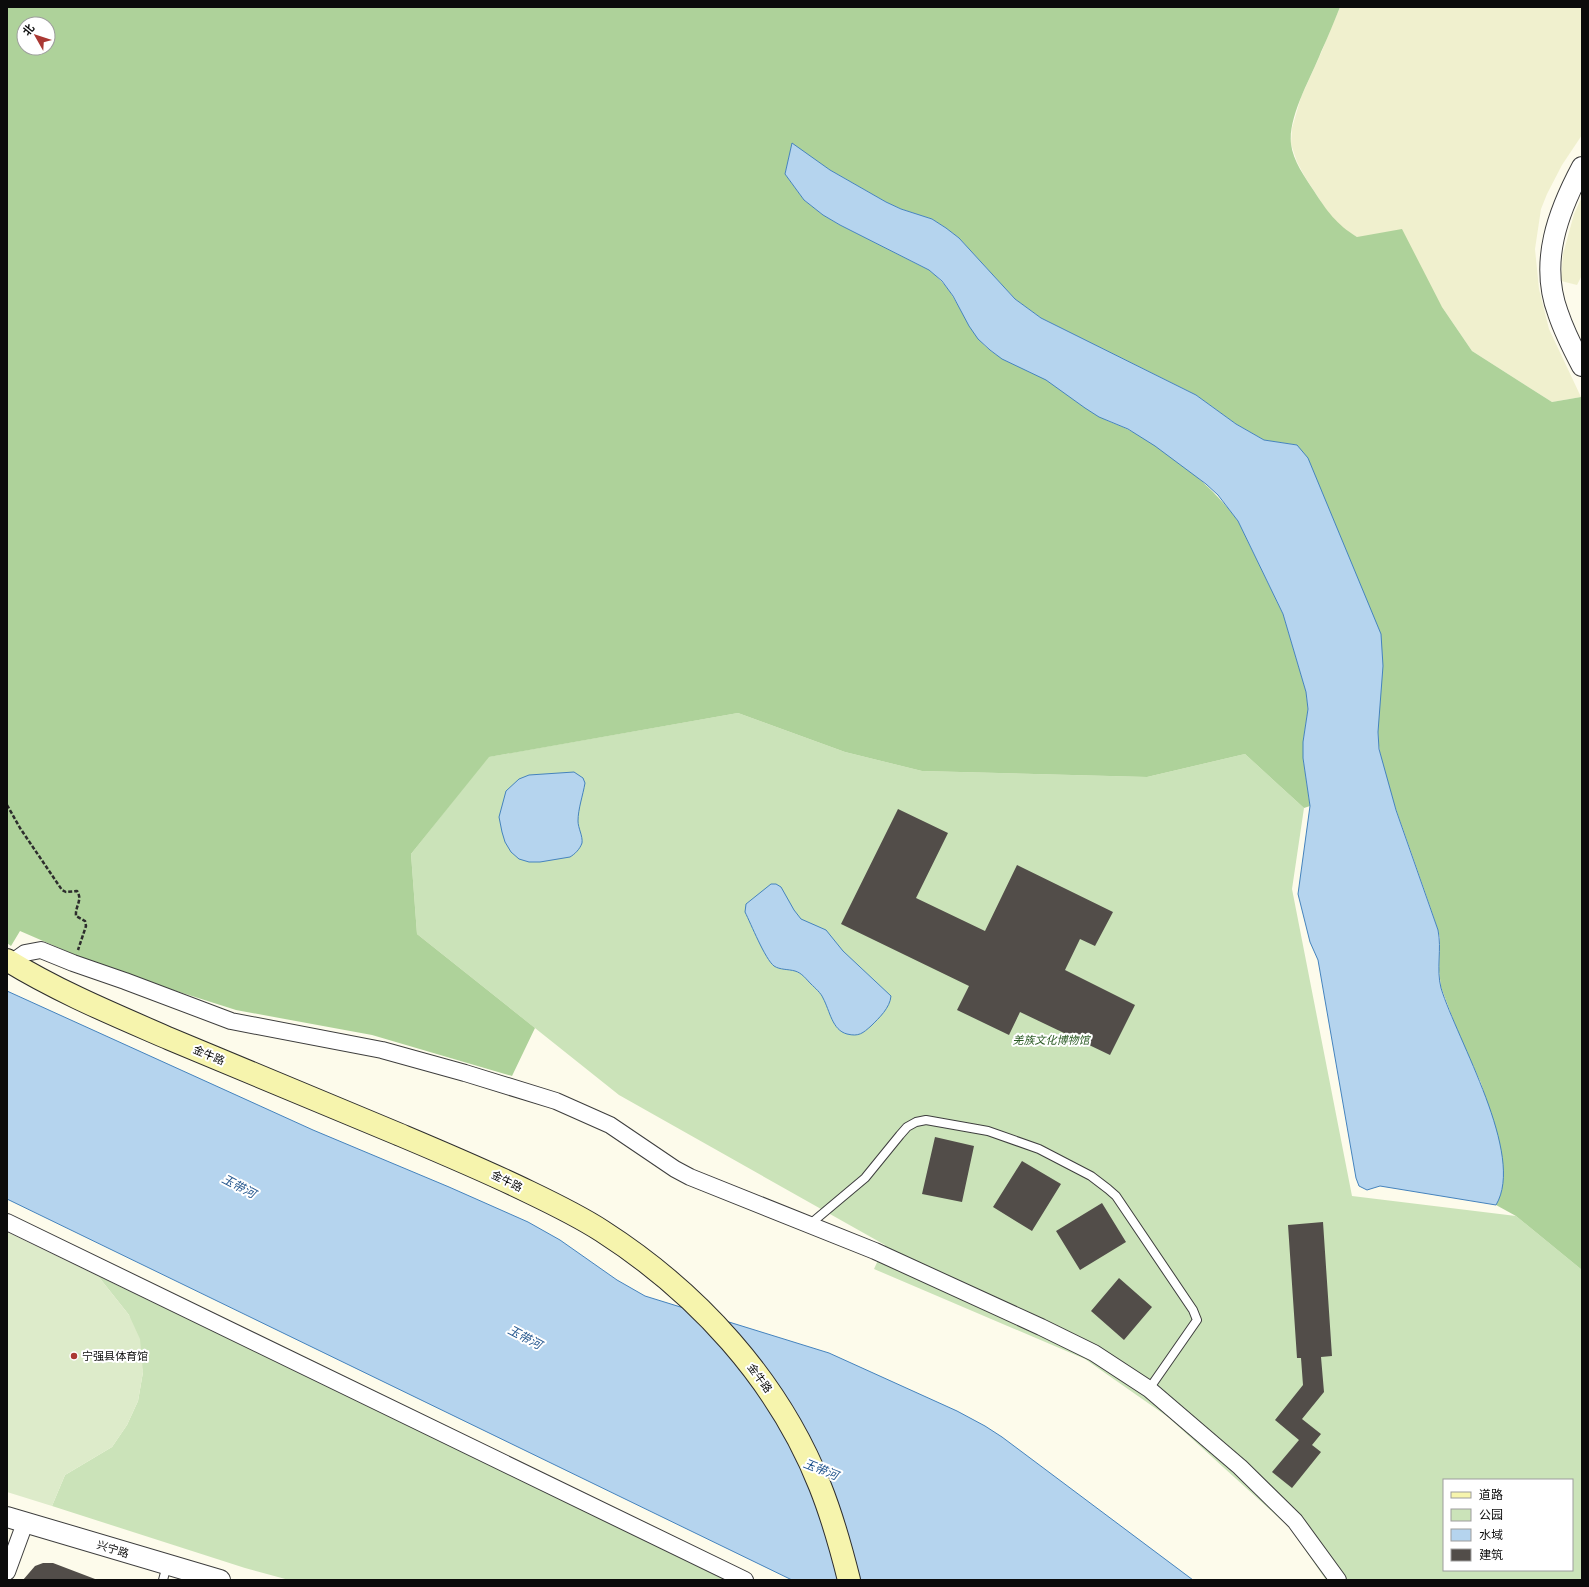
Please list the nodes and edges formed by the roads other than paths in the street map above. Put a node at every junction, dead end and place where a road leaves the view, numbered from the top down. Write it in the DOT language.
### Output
graph roads {
  1 [pos="1582,167"];
  2 [pos="1582,366"];
  3 [pos="9,962"];
  4 [pos="7,1222"];
  5 [pos="809,1225"];
  6 [pos="1149,1389"];
  7 [pos="16,1520"];
  8 [pos="7,1572"];
  9 [pos="165,1572"];
  10 [pos="220,1580"];
  11 [pos="746,1580"];
  12 [pos="849,1580"];
  13 [pos="1338,1580"];
  1 -- 2 [label="street"];
  3 -- 5 [label="street"];
  3 -- 12 [label="main road, 金牛路"];
  4 -- 11 [label="street"];
  5 -- 6 [label="street"];
  5 -- 6 [label="lane"];
  6 -- 13 [label="street"];
  7 -- 8 [label="street"];
  7 -- 9 [label="street, 兴宁路"];
  9 -- 10 [label="street, 兴宁路"];
}
